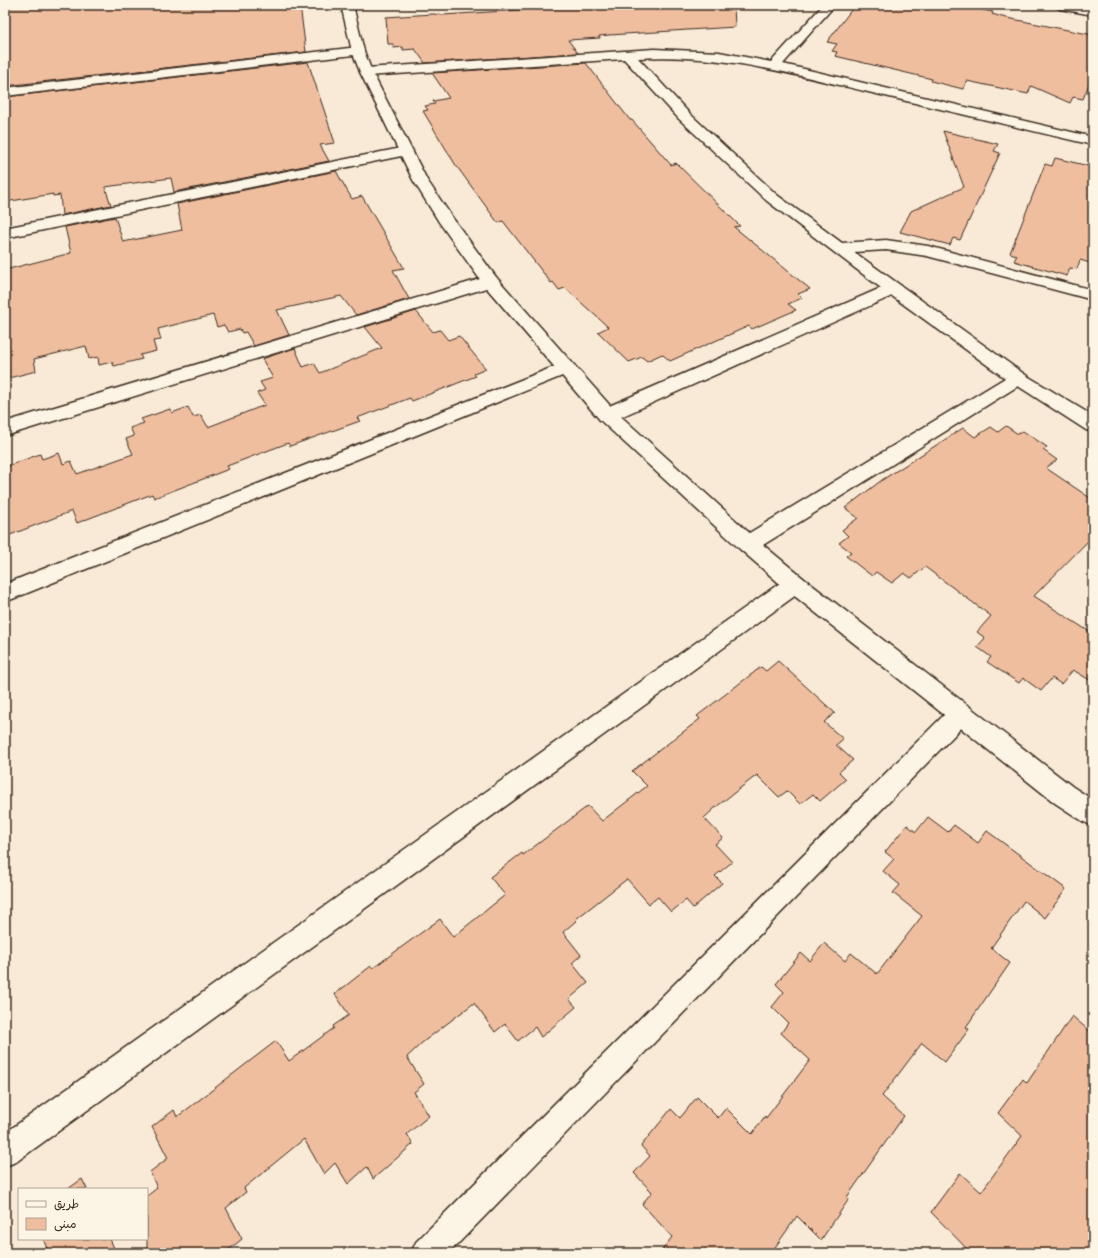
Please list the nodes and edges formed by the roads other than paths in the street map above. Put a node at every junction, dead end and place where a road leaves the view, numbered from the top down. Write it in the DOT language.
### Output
graph roads {
  1 [pos="347,5"];
  2 [pos="828,5"];
  3 [pos="1060,5"];
  4 [pos="1093,11"];
  5 [pos="358,51"];
  6 [pos="627,54"];
  7 [pos="774,66"];
  8 [pos="366,72"];
  9 [pos="5,92"];
  10 [pos="1093,140"];
  11 [pos="406,151"];
  12 [pos="5,233"];
  13 [pos="837,248"];
  14 [pos="490,282"];
  15 [pos="892,289"];
  16 [pos="1093,295"];
  17 [pos="566,368"];
  18 [pos="1018,378"];
  19 [pos="607,415"];
  20 [pos="1093,426"];
  21 [pos="5,429"];
  22 [pos="748,544"];
  23 [pos="795,584"];
  24 [pos="5,593"];
  25 [pos="961,712"];
  26 [pos="1093,814"];
  27 [pos="5,1151"];
  28 [pos="427,1253"];
  1 -- 5 [label="street"];
  2 -- 7 [label="street"];
  3 -- 4 [label="street"];
  5 -- 8 [label="street"];
  5 -- 9 [label="street"];
  6 -- 7 [label="street"];
  6 -- 8 [label="street"];
  6 -- 13 [label="street"];
  7 -- 10 [label="street"];
  8 -- 11 [label="street"];
  11 -- 12 [label="street"];
  11 -- 14 [label="street"];
  13 -- 15 [label="street"];
  13 -- 16 [label="street"];
  14 -- 17 [label="street"];
  14 -- 21 [label="street"];
  15 -- 18 [label="street"];
  15 -- 19 [label="street"];
  17 -- 19 [label="street"];
  17 -- 24 [label="street"];
  18 -- 20 [label="street"];
  18 -- 22 [label="street"];
  19 -- 22 [label="street"];
  22 -- 23 [label="street"];
  23 -- 25 [label="street"];
  23 -- 27 [label="street"];
  25 -- 26 [label="street"];
  25 -- 28 [label="street"];
}
